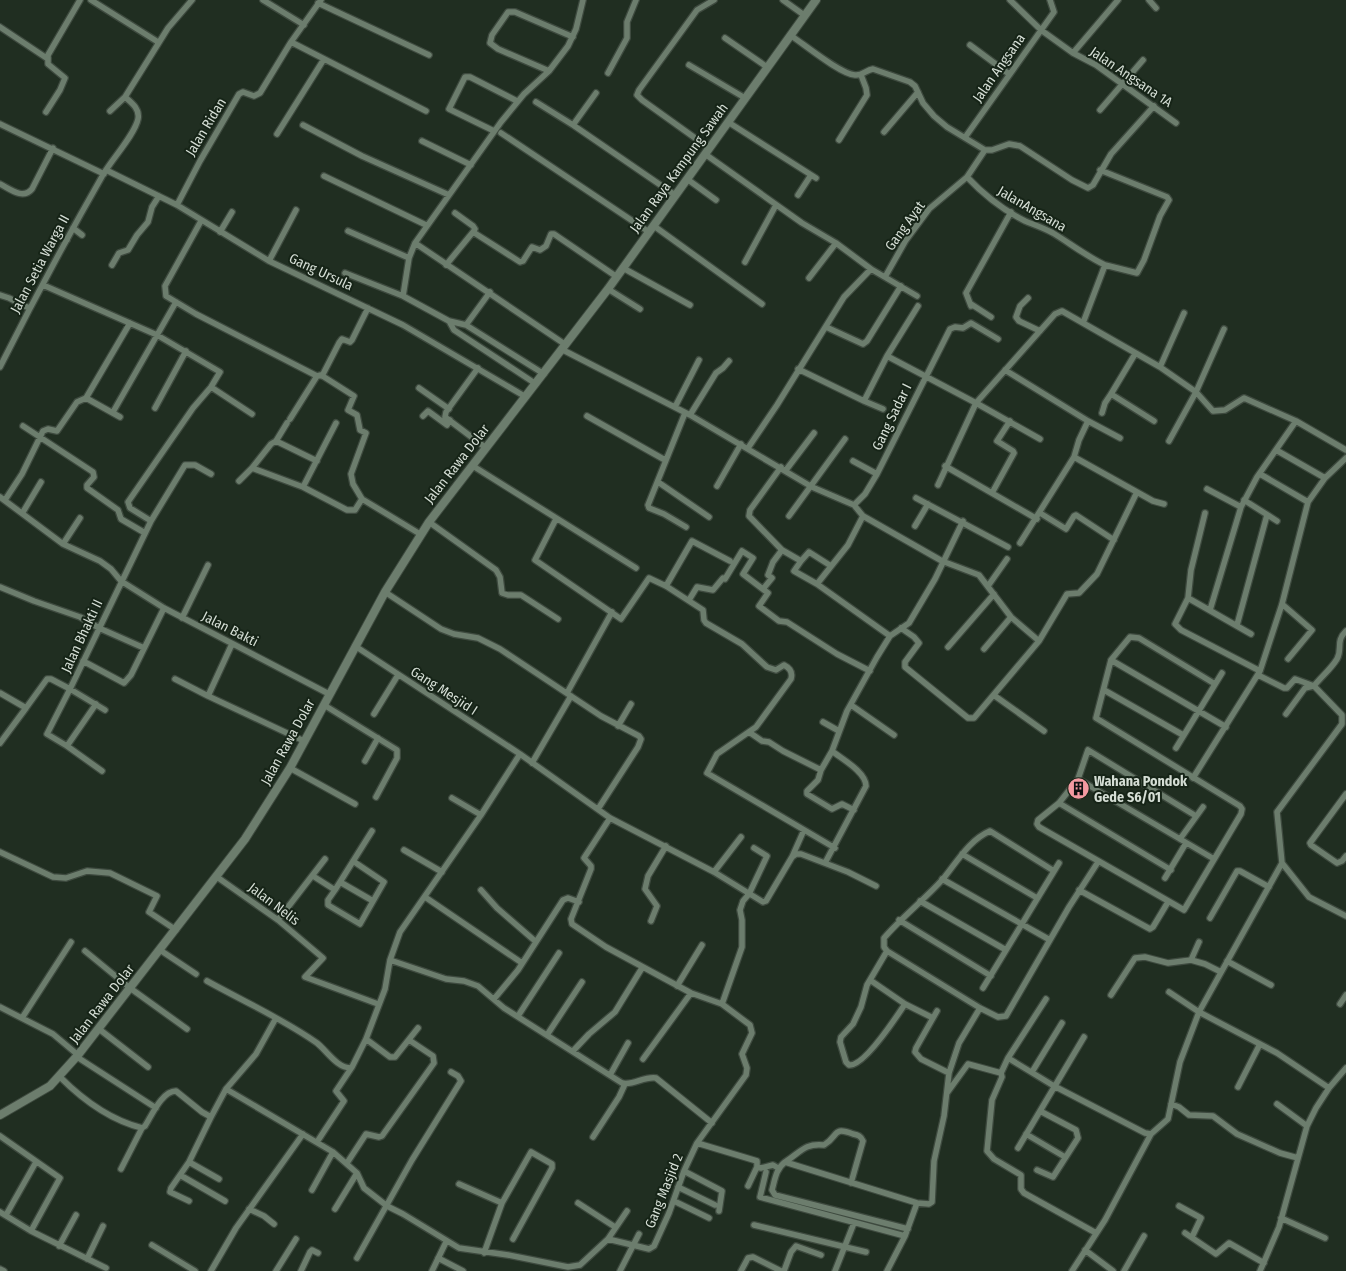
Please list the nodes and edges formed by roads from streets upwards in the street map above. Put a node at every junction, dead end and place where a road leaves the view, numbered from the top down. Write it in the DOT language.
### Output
graph roads {
  1 [pos="80,0"];
  2 [pos="91,0"];
  3 [pos="192,0"];
  4 [pos="263,0"];
  5 [pos="583,0"];
  6 [pos="636,0"];
  7 [pos="714,0"];
  8 [pos="783,0"];
  9 [pos="816,0"];
  10 [pos="1010,0"];
  11 [pos="1050,0"];
  12 [pos="1118,0"];
  13 [pos="1150,0"];
  14 [pos="320,2"];
  15 [pos="1156,8"];
  16 [pos="804,16"];
  17 [pos="304,25"];
  18 [pos="0,27"];
  19 [pos="1041,30"];
  20 [pos="790,35"];
  21 [pos="573,37"];
  22 [pos="725,38"];
  23 [pos="158,42"];
  24 [pos="291,42"];
  25 [pos="970,45"];
  26 [pos="1073,53"];
  27 [pos="429,55"];
  28 [pos="48,59"];
  29 [pos="324,59"];
  30 [pos="1143,60"];
  31 [pos="689,65"];
  32 [pos="767,67"];
  33 [pos="549,71"];
  34 [pos="608,73"];
  35 [pos="861,74"];
  36 [pos="1010,74"];
  37 [pos="1122,84"];
  38 [pos="918,92"];
  39 [pos="596,93"];
  40 [pos="126,97"];
  41 [pos="745,98"];
  42 [pos="517,101"];
  43 [pos="536,102"];
  44 [pos="1154,106"];
  45 [pos="1100,110"];
  46 [pos="110,111"];
  47 [pos="426,111"];
  48 [pos="46,112"];
  49 [pos="728,122"];
  50 [pos="1176,123"];
  51 [pos="0,124"];
  52 [pos="303,125"];
  53 [pos="573,125"];
  54 [pos="494,131"];
  55 [pos="884,132"];
  56 [pos="501,133"];
  57 [pos="277,134"];
  58 [pos="966,136"];
  59 [pos="839,140"];
  60 [pos="422,141"];
  61 [pos="53,148"];
  62 [pos="985,150"];
  63 [pos="707,151"];
  64 [pos="471,165"];
  65 [pos="1100,170"];
  66 [pos="105,172"];
  67 [pos="324,176"];
  68 [pos="967,178"];
  69 [pos="687,179"];
  70 [pos="0,184"];
  71 [pos="449,195"];
  72 [pos="675,195"];
  73 [pos="798,195"];
  74 [pos="159,196"];
  75 [pos="716,200"];
  76 [pos="177,205"];
  77 [pos="776,205"];
  78 [pos="296,210"];
  79 [pos="232,212"];
  80 [pos="1011,212"];
  81 [pos="455,213"];
  82 [pos="201,221"];
  83 [pos="426,225"];
  84 [pos="73,228"];
  85 [pos="651,229"];
  86 [pos="220,232"];
  87 [pos="348,232"];
  88 [pos="473,232"];
  89 [pos="56,233"];
  90 [pos="82,235"];
  91 [pos="67,240"];
  92 [pos="415,243"];
  93 [pos="836,243"];
  94 [pos="408,258"];
  95 [pos="269,261"];
  96 [pos="745,262"];
  97 [pos="446,264"];
  98 [pos="112,265"];
  99 [pos="1105,265"];
  100 [pos="623,268"];
  101 [pos="871,269"];
  102 [pos="346,273"];
  103 [pos="617,277"];
  104 [pos="885,277"];
  105 [pos="809,278"];
  106 [pos="43,284"];
  107 [pos="901,286"];
  108 [pos="608,289"];
  109 [pos="490,292"];
  110 [pos="0,295"];
  111 [pos="403,296"];
  112 [pos="917,296"];
  113 [pos="1028,298"];
  114 [pos="176,302"];
  115 [pos="762,304"];
  116 [pos="690,305"];
  117 [pos="918,306"];
  118 [pos="29,308"];
  119 [pos="368,308"];
  120 [pos="640,309"];
  121 [pos="1184,313"];
  122 [pos="990,317"];
  123 [pos="449,321"];
  124 [pos="130,323"];
  125 [pos="1083,323"];
  126 [pos="466,325"];
  127 [pos="826,327"];
  128 [pos="1224,329"];
  129 [pos="1040,331"];
  130 [pos="157,335"];
  131 [pos="998,339"];
  132 [pos="564,348"];
  133 [pos="186,351"];
  134 [pos="1135,354"];
  135 [pos="888,356"];
  136 [pos="699,360"];
  137 [pos="729,361"];
  138 [pos="0,367"];
  139 [pos="1160,367"];
  140 [pos="478,368"];
  141 [pos="798,369"];
  142 [pos="1005,370"];
  143 [pos="544,374"];
  144 [pos="319,376"];
  145 [pos="926,376"];
  146 [pos="536,384"];
  147 [pos="212,387"];
  148 [pos="419,388"];
  149 [pos="1196,392"];
  150 [pos="1111,394"];
  151 [pos="526,397"];
  152 [pos="86,398"];
  153 [pos="864,401"];
  154 [pos="976,403"];
  155 [pos="675,407"];
  156 [pos="155,408"];
  157 [pos="449,409"];
  158 [pos="883,410"];
  159 [pos="113,412"];
  160 [pos="1102,413"];
  161 [pos="252,414"];
  162 [pos="687,414"];
  163 [pos="423,416"];
  164 [pos="587,416"];
  165 [pos="120,417"];
  166 [pos="450,420"];
  167 [pos="1010,421"];
  168 [pos="1088,421"];
  169 [pos="1154,421"];
  170 [pos="1296,421"];
  171 [pos="336,423"];
  172 [pos="23,426"];
  173 [pos="814,434"];
  174 [pos="40,438"];
  175 [pos="1120,438"];
  176 [pos="844,439"];
  177 [pos="1040,439"];
  178 [pos="276,441"];
  179 [pos="1169,441"];
  180 [pos="741,444"];
  181 [pos="486,448"];
  182 [pos="748,448"];
  183 [pos="1276,450"];
  184 [pos="1346,450"];
  185 [pos="1074,457"];
  186 [pos="1346,458"];
  187 [pos="665,460"];
  188 [pos="316,461"];
  189 [pos="853,461"];
  190 [pos="473,466"];
  191 [pos="945,466"];
  192 [pos="252,468"];
  193 [pos="784,469"];
  194 [pos="211,474"];
  195 [pos="877,474"];
  196 [pos="1260,474"];
  197 [pos="1325,478"];
  198 [pos="239,481"];
  199 [pos="41,482"];
  200 [pos="658,482"];
  201 [pos="938,485"];
  202 [pos="717,486"];
  203 [pos="812,486"];
  204 [pos="303,487"];
  205 [pos="1207,489"];
  206 [pos="1137,492"];
  207 [pos="992,493"];
  208 [pos="3,498"];
  209 [pos="916,498"];
  210 [pos="362,499"];
  211 [pos="1244,500"];
  212 [pos="1308,502"];
  213 [pos="928,504"];
  214 [pos="1164,504"];
  215 [pos="854,505"];
  216 [pos="1240,507"];
  217 [pos="22,512"];
  218 [pos="1040,513"];
  219 [pos="1205,513"];
  220 [pos="1267,515"];
  221 [pos="789,516"];
  222 [pos="863,516"];
  223 [pos="709,517"];
  224 [pos="80,518"];
  225 [pos="556,519"];
  226 [pos="1037,519"];
  227 [pos="151,521"];
  228 [pos="963,521"];
  229 [pos="1277,521"];
  230 [pos="429,522"];
  231 [pos="915,526"];
  232 [pos="686,527"];
  233 [pos="145,533"];
  234 [pos="420,534"];
  235 [pos="1114,540"];
  236 [pos="1020,543"];
  237 [pos="63,544"];
  238 [pos="1008,547"];
  239 [pos="782,550"];
  240 [pos="1007,559"];
  241 [pos="730,561"];
  242 [pos="801,561"];
  243 [pos="942,561"];
  244 [pos="208,565"];
  245 [pos="832,566"];
  246 [pos="636,568"];
  247 [pos="121,582"];
  248 [pos="817,584"];
  249 [pos="666,586"];
  250 [pos="988,586"];
  251 [pos="0,587"];
  252 [pos="764,589"];
  253 [pos="385,592"];
  254 [pos="994,594"];
  255 [pos="1188,598"];
  256 [pos="689,600"];
  257 [pos="1282,604"];
  258 [pos="164,608"];
  259 [pos="1210,610"];
  260 [pos="612,612"];
  261 [pos="182,618"];
  262 [pos="558,618"];
  263 [pos="1011,618"];
  264 [pos="1237,625"];
  265 [pos="99,628"];
  266 [pos="901,628"];
  267 [pos="1346,631"];
  268 [pos="1251,634"];
  269 [pos="890,636"];
  270 [pos="1039,641"];
  271 [pos="232,644"];
  272 [pos="355,646"];
  273 [pos="948,647"];
  274 [pos="144,648"];
  275 [pos="984,649"];
  276 [pos="1288,659"];
  277 [pos="1112,660"];
  278 [pos="83,661"];
  279 [pos="870,671"];
  280 [pos="1222,673"];
  281 [pos="1259,673"];
  282 [pos="398,675"];
  283 [pos="175,679"];
  284 [pos="1215,684"];
  285 [pos="1314,686"];
  286 [pos="70,688"];
  287 [pos="1104,690"];
  288 [pos="0,693"];
  289 [pos="329,694"];
  290 [pos="569,694"];
  291 [pos="208,696"];
  292 [pos="994,696"];
  293 [pos="96,704"];
  294 [pos="631,704"];
  295 [pos="324,705"];
  296 [pos="851,705"];
  297 [pos="26,708"];
  298 [pos="105,710"];
  299 [pos="1198,711"];
  300 [pos="374,714"];
  301 [pos="1286,714"];
  302 [pos="822,722"];
  303 [pos="618,726"];
  304 [pos="1226,727"];
  305 [pos="840,731"];
  306 [pos="1044,731"];
  307 [pos="749,732"];
  308 [pos="894,735"];
  309 [pos="1183,735"];
  310 [pos="378,738"];
  311 [pos="304,741"];
  312 [pos="0,743"];
  313 [pos="67,746"];
  314 [pos="1176,748"];
  315 [pos="832,751"];
  316 [pos="520,754"];
  317 [pos="365,761"];
  318 [pos="532,763"];
  319 [pos="290,768"];
  320 [pos="821,770"];
  321 [pos="102,771"];
  322 [pos="1078,778"];
  323 [pos="1193,778"];
  324 [pos="1346,794"];
  325 [pos="376,797"];
  326 [pos="452,798"];
  327 [pos="1059,803"];
  328 [pos="355,804"];
  329 [pos="1203,807"];
  330 [pos="598,809"];
  331 [pos="854,810"];
  332 [pos="481,815"];
  333 [pos="1196,816"];
  334 [pos="610,818"];
  335 [pos="804,830"];
  336 [pos="372,831"];
  337 [pos="741,837"];
  338 [pos="1180,839"];
  339 [pos="1186,843"];
  340 [pos="666,846"];
  341 [pos="754,848"];
  342 [pos="835,848"];
  343 [pos="404,850"];
  344 [pos="0,852"];
  345 [pos="962,854"];
  346 [pos="1346,856"];
  347 [pos="792,857"];
  348 [pos="325,859"];
  349 [pos="1214,859"];
  350 [pos="353,861"];
  351 [pos="1098,862"];
  352 [pos="825,863"];
  353 [pos="1059,863"];
  354 [pos="1282,863"];
  355 [pos="1171,870"];
  356 [pos="1054,871"];
  357 [pos="442,872"];
  358 [pos="714,872"];
  359 [pos="312,876"];
  360 [pos="217,877"];
  361 [pos="1165,878"];
  362 [pos="942,879"];
  363 [pos="340,882"];
  364 [pos="876,886"];
  365 [pos="1269,887"];
  366 [pos="335,890"];
  367 [pos="481,890"];
  368 [pos="1080,890"];
  369 [pos="749,894"];
  370 [pos="425,897"];
  371 [pos="1037,898"];
  372 [pos="373,901"];
  373 [pos="920,901"];
  374 [pos="579,902"];
  375 [pos="1168,902"];
  376 [pos="1346,916"];
  377 [pos="1210,918"];
  378 [pos="278,920"];
  379 [pos="899,920"];
  380 [pos="651,921"];
  381 [pos="1022,925"];
  382 [pos="176,930"];
  383 [pos="1050,940"];
  384 [pos="535,941"];
  385 [pos="71,942"];
  386 [pos="1199,942"];
  387 [pos="702,945"];
  388 [pos="160,950"];
  389 [pos="1006,950"];
  390 [pos="85,951"];
  391 [pos="887,951"];
  392 [pos="559,953"];
  393 [pos="390,960"];
  394 [pos="1190,960"];
  395 [pos="1227,961"];
  396 [pos="522,963"];
  397 [pos="642,968"];
  398 [pos="1221,972"];
  399 [pos="196,974"];
  400 [pos="991,976"];
  401 [pos="206,980"];
  402 [pos="870,980"];
  403 [pos="582,982"];
  404 [pos="1271,985"];
  405 [pos="677,986"];
  406 [pos="130,988"];
  407 [pos="983,988"];
  408 [pos="1169,992"];
  409 [pos="691,993"];
  410 [pos="1111,995"];
  411 [pos="1346,995"];
  412 [pos="494,999"];
  413 [pos="1046,999"];
  414 [pos="378,1004"];
  415 [pos="722,1004"];
  416 [pos="906,1004"];
  417 [pos="1340,1004"];
  418 [pos="0,1007"];
  419 [pos="980,1008"];
  420 [pos="937,1011"];
  421 [pos="1198,1012"];
  422 [pos="518,1016"];
  423 [pos="22,1018"];
  424 [pos="276,1018"];
  425 [pos="933,1018"];
  426 [pos="1062,1023"];
  427 [pos="418,1028"];
  428 [pos="99,1029"];
  429 [pos="187,1029"];
  430 [pos="547,1035"];
  431 [pos="1084,1037"];
  432 [pos="366,1039"];
  433 [pos="409,1040"];
  434 [pos="628,1043"];
  435 [pos="1260,1044"];
  436 [pos="573,1051"];
  437 [pos="78,1056"];
  438 [pos="1008,1058"];
  439 [pos="643,1059"];
  440 [pos="148,1067"];
  441 [pos="351,1068"];
  442 [pos="1346,1068"];
  443 [pos="451,1072"];
  444 [pos="1032,1072"];
  445 [pos="949,1073"];
  446 [pos="1001,1073"];
  447 [pos="610,1075"];
  448 [pos="60,1077"];
  449 [pos="625,1084"];
  450 [pos="1054,1086"];
  451 [pos="1238,1087"];
  452 [pos="1329,1088"];
  453 [pos="226,1089"];
  454 [pos="946,1094"];
  455 [pos="1171,1104"];
  456 [pos="1277,1104"];
  457 [pos="156,1108"];
  458 [pos="1040,1111"];
  459 [pos="0,1115"];
  460 [pos="211,1117"];
  461 [pos="712,1123"];
  462 [pos="1307,1126"];
  463 [pos="142,1128"];
  464 [pos="303,1134"];
  465 [pos="1026,1134"];
  466 [pos="1151,1134"];
  467 [pos="0,1136"];
  468 [pos="593,1136"];
  469 [pos="317,1142"];
  470 [pos="697,1143"];
  471 [pos="1018,1148"];
  472 [pos="333,1152"];
  473 [pos="1065,1157"];
  474 [pos="1298,1158"];
  475 [pos="36,1162"];
  476 [pos="189,1162"];
  477 [pos="785,1162"];
  478 [pos="347,1163"];
  479 [pos="757,1167"];
  480 [pos="778,1168"];
  481 [pos="121,1169"];
  482 [pos="1037,1170"];
  483 [pos="684,1171"];
  484 [pos="766,1172"];
  485 [pos="357,1173"];
  486 [pos="180,1175"];
  487 [pos="219,1179"];
  488 [pos="459,1184"];
  489 [pos="850,1184"];
  490 [pos="748,1186"];
  491 [pos="678,1187"];
  492 [pos="312,1190"];
  493 [pos="189,1201"];
  494 [pos="225,1201"];
  495 [pos="674,1201"];
  496 [pos="578,1202"];
  497 [pos="502,1203"];
  498 [pos="923,1204"];
  499 [pos="714,1205"];
  500 [pos="387,1206"];
  501 [pos="1179,1206"];
  502 [pos="249,1209"];
  503 [pos="335,1209"];
  504 [pos="627,1211"];
  505 [pos="719,1211"];
  506 [pos="0,1212"];
  507 [pos="6,1215"];
  508 [pos="76,1215"];
  509 [pos="709,1218"];
  510 [pos="1281,1218"];
  511 [pos="854,1223"];
  512 [pos="274,1224"];
  513 [pos="754,1225"];
  514 [pos="104,1226"];
  515 [pos="615,1227"];
  516 [pos="908,1229"];
  517 [pos="31,1231"];
  518 [pos="1096,1233"];
  519 [pos="1185,1233"];
  520 [pos="639,1234"];
  521 [pos="905,1236"];
  522 [pos="1144,1236"];
  523 [pos="1192,1237"];
  524 [pos="1325,1238"];
  525 [pos="296,1239"];
  526 [pos="513,1239"];
  527 [pos="608,1239"];
  528 [pos="446,1242"];
  529 [pos="152,1244"];
  530 [pos="634,1245"];
  531 [pos="59,1246"];
  532 [pos="844,1248"];
  533 [pos="1085,1250"];
  534 [pos="484,1252"];
  535 [pos="866,1252"];
  536 [pos="318,1253"];
  537 [pos="821,1255"];
  538 [pos="358,1258"];
  539 [pos="438,1258"];
  540 [pos="87,1259"];
  541 [pos="1264,1263"];
  542 [pos="555,1266"];
  543 [pos="106,1268"];
  544 [pos="0,1269"];
  545 [pos="4,1271"];
  546 [pos="195,1271"];
  547 [pos="211,1271"];
  548 [pos="276,1271"];
  549 [pos="301,1271"];
  550 [pos="432,1271"];
  551 [pos="463,1271"];
  552 [pos="560,1271"];
  553 [pos="620,1271"];
  554 [pos="741,1271"];
  555 [pos="781,1271"];
  556 [pos="784,1271"];
  557 [pos="834,1271"];
  558 [pos="887,1271"];
  559 [pos="1072,1271"];
  560 [pos="1113,1271"];
  561 [pos="1124,1271"];
  562 [pos="1260,1271"];
  1 -- 28 [label="street"];
  2 -- 23 [label="street"];
  3 -- 23 [label="street"];
  4 -- 17 [label="street"];
  5 -- 21 [label="street"];
  6 -- 34 [label="street"];
  7 -- 63 [label="street"];
  8 -- 16 [label="street"];
  9 -- 16 [label="street, Jalan Raya Kampung Sawah"];
  10 -- 19 [label="street, Jalan Angsana"];
  11 -- 19 [label="street"];
  12 -- 26 [label="street, Jalan Angsana 1A"];
  13 -- 15 [label="street"];
  14 -- 17 [label="street, Jalan Ridan"];
  14 -- 27 [label="street"];
  16 -- 20 [label="street, Jalan Raya Kampung Sawah"];
  17 -- 24 [label="street, Jalan Ridan"];
  18 -- 28 [label="street"];
  19 -- 26 [label="street, Jalan Angsana 1A"];
  19 -- 36 [label="street, Jalan Angsana"];
  20 -- 32 [label="street, Jalan Raya Kampung Sawah"];
  20 -- 35 [label="street"];
  21 -- 33 [label="street"];
  21 -- 33 [label="street"];
  22 -- 32 [label="street"];
  23 -- 40 [label="street"];
  24 -- 29 [label="street"];
  24 -- 76 [label="street, Jalan Ridan"];
  25 -- 36 [label="street"];
  26 -- 37 [label="street, Jalan Angsana 1A"];
  28 -- 48 [label="street"];
  29 -- 47 [label="street"];
  29 -- 57 [label="street"];
  30 -- 37 [label="street"];
  31 -- 41 [label="street"];
  32 -- 41 [label="street, Jalan Raya Kampung Sawah"];
  33 -- 42 [label="street"];
  35 -- 38 [label="street"];
  35 -- 59 [label="street"];
  36 -- 58 [label="street, Jalan Angsana"];
  37 -- 44 [label="street, Jalan Angsana 1A"];
  37 -- 45 [label="street"];
  38 -- 55 [label="street"];
  38 -- 58 [label="street"];
  39 -- 53 [label="street"];
  40 -- 46 [label="street"];
  40 -- 66 [label="street, Jalan Setia Warga II"];
  41 -- 49 [label="street, Jalan Raya Kampung Sawah"];
  42 -- 54 [label="street"];
  42 -- 54 [label="street"];
  43 -- 53 [label="street"];
  44 -- 50 [label="street, Jalan Angsana 1A"];
  44 -- 65 [label="street"];
  49 -- 63 [label="street, Jalan Raya Kampung Sawah"];
  49 -- 73 [label="street"];
  51 -- 61 [label="street, Gang Ursula"];
  52 -- 71 [label="street"];
  53 -- 72 [label="street"];
  54 -- 64 [label="street"];
  56 -- 85 [label="street"];
  58 -- 62 [label="street"];
  60 -- 64 [label="street"];
  61 -- 66 [label="street, Gang Ursula"];
  61 -- 70 [label="street"];
  62 -- 65 [label="street"];
  62 -- 68 [label="street"];
  63 -- 69 [label="street, Jalan Raya Kampung Sawah"];
  63 -- 77 [label="street"];
  64 -- 71 [label="street"];
  65 -- 99 [label="street, JalanAngsana"];
  66 -- 74 [label="street, Gang Ursula"];
  66 -- 84 [label="street, Jalan Setia Warga II"];
  67 -- 83 [label="street"];
  68 -- 80 [label="street, JalanAngsana"];
  68 -- 104 [label="street, Gang Ayat"];
  69 -- 72 [label="street, Jalan Raya Kampung Sawah"];
  69 -- 75 [label="street"];
  71 -- 83 [label="street"];
  72 -- 85 [label="street, Jalan Raya Kampung Sawah"];
  74 -- 76 [label="street, Gang Ursula"];
  74 -- 98 [label="street"];
  76 -- 82 [label="street, Gang Ursula"];
  77 -- 93 [label="street"];
  77 -- 96 [label="street"];
  78 -- 95 [label="street"];
  79 -- 86 [label="street"];
  80 -- 99 [label="street, JalanAngsana"];
  80 -- 122 [label="street"];
  81 -- 88 [label="street"];
  82 -- 86 [label="street, Gang Ursula"];
  82 -- 114 [label="street"];
  83 -- 92 [label="street"];
  84 -- 90 [label="street"];
  84 -- 91 [label="street, Jalan Setia Warga II"];
  85 -- 100 [label="street, Jalan Raya Kampung Sawah"];
  85 -- 115 [label="street"];
  86 -- 95 [label="street, Gang Ursula"];
  87 -- 94 [label="street"];
  88 -- 97 [label="street"];
  88 -- 103 [label="street"];
  89 -- 91 [label="street"];
  91 -- 106 [label="street, Jalan Setia Warga II"];
  92 -- 94 [label="street"];
  92 -- 97 [label="street"];
  93 -- 101 [label="street"];
  93 -- 105 [label="street"];
  94 -- 111 [label="street"];
  95 -- 119 [label="street, Gang Ursula"];
  97 -- 109 [label="street"];
  99 -- 125 [label="street"];
  100 -- 103 [label="street, Jalan Raya Kampung Sawah"];
  100 -- 116 [label="street"];
  101 -- 104 [label="street"];
  101 -- 127 [label="street"];
  102 -- 111 [label="street"];
  103 -- 108 [label="street, Jalan Raya Kampung Sawah"];
  104 -- 107 [label="street"];
  106 -- 118 [label="street, Jalan Setia Warga II"];
  106 -- 124 [label="street"];
  107 -- 112 [label="street"];
  107 -- 127 [label="street"];
  108 -- 120 [label="street"];
  108 -- 132 [label="street, Jalan Raya Kampung Sawah"];
  109 -- 126 [label="street"];
  109 -- 132 [label="street"];
  110 -- 118 [label="street"];
  111 -- 123 [label="street"];
  113 -- 129 [label="street"];
  114 -- 130 [label="street"];
  114 -- 144 [label="street"];
  117 -- 135 [label="street"];
  118 -- 138 [label="street, Jalan Setia Warga II"];
  119 -- 140 [label="street, Gang Ursula"];
  119 -- 144 [label="street"];
  121 -- 139 [label="street"];
  123 -- 126 [label="street"];
  123 -- 146 [label="street"];
  124 -- 130 [label="street"];
  124 -- 152 [label="street"];
  125 -- 129 [label="street"];
  125 -- 134 [label="street"];
  126 -- 143 [label="street"];
  127 -- 141 [label="street"];
  128 -- 149 [label="street"];
  129 -- 142 [label="street"];
  130 -- 133 [label="street"];
  130 -- 159 [label="street"];
  131 -- 145 [label="street"];
  132 -- 143 [label="street, Jalan Rawa Dolar"];
  132 -- 155 [label="street"];
  133 -- 147 [label="street"];
  133 -- 156 [label="street"];
  134 -- 139 [label="street"];
  134 -- 150 [label="street"];
  135 -- 145 [label="street"];
  135 -- 153 [label="street"];
  136 -- 155 [label="street"];
  137 -- 162 [label="street"];
  139 -- 149 [label="street"];
  140 -- 151 [label="street, Gang Ursula"];
  140 -- 157 [label="street"];
  141 -- 153 [label="street"];
  141 -- 182 [label="street"];
  142 -- 154 [label="street"];
  142 -- 168 [label="street"];
  143 -- 146 [label="street, Jalan Rawa Dolar"];
  144 -- 178 [label="street"];
  144 -- 210 [label="street"];
  145 -- 154 [label="street, Gang Sadar I"];
  145 -- 195 [label="street, Gang Sadar I"];
  146 -- 151 [label="street, Jalan Rawa Dolar"];
  147 -- 161 [label="street"];
  147 -- 227 [label="street"];
  148 -- 157 [label="street"];
  149 -- 170 [label="street"];
  149 -- 179 [label="street"];
  150 -- 160 [label="street"];
  150 -- 169 [label="street"];
  151 -- 181 [label="street, Jalan Rawa Dolar"];
  152 -- 159 [label="street"];
  152 -- 174 [label="street"];
  153 -- 158 [label="street"];
  154 -- 167 [label="street, Gang Sadar I"];
  154 -- 191 [label="street"];
  155 -- 162 [label="street"];
  157 -- 166 [label="street"];
  159 -- 165 [label="street"];
  162 -- 180 [label="street"];
  162 -- 187 [label="street"];
  163 -- 166 [label="street"];
  164 -- 187 [label="street"];
  166 -- 181 [label="street"];
  167 -- 177 [label="street, Gang Sadar I"];
  167 -- 207 [label="street"];
  168 -- 175 [label="street"];
  168 -- 185 [label="street"];
  170 -- 183 [label="street"];
  170 -- 184 [label="street"];
  171 -- 188 [label="street"];
  172 -- 174 [label="street"];
  173 -- 193 [label="street"];
  174 -- 208 [label="street"];
  174 -- 233 [label="street"];
  176 -- 203 [label="street"];
  178 -- 188 [label="street"];
  178 -- 192 [label="street"];
  180 -- 182 [label="street"];
  180 -- 202 [label="street"];
  181 -- 190 [label="street, Jalan Rawa Dolar"];
  182 -- 193 [label="street"];
  183 -- 196 [label="street"];
  183 -- 197 [label="street"];
  185 -- 206 [label="street"];
  185 -- 218 [label="street"];
  186 -- 197 [label="street"];
  187 -- 200 [label="street"];
  188 -- 204 [label="street"];
  189 -- 195 [label="street"];
  190 -- 225 [label="street"];
  190 -- 230 [label="street, Jalan Rawa Dolar"];
  191 -- 201 [label="street"];
  191 -- 207 [label="street"];
  192 -- 198 [label="street"];
  192 -- 204 [label="street"];
  193 -- 203 [label="street"];
  193 -- 239 [label="street"];
  194 -- 227 [label="street, Jalan Bhakti II"];
  195 -- 215 [label="street, Gang Sadar I"];
  196 -- 211 [label="street"];
  196 -- 212 [label="street"];
  197 -- 212 [label="street"];
  199 -- 217 [label="street"];
  200 -- 223 [label="street"];
  200 -- 232 [label="street"];
  203 -- 215 [label="street"];
  203 -- 221 [label="street"];
  204 -- 210 [label="street"];
  205 -- 216 [label="street"];
  206 -- 214 [label="street"];
  206 -- 235 [label="street"];
  207 -- 226 [label="street"];
  208 -- 217 [label="street, Jalan Bakti"];
  209 -- 213 [label="street"];
  210 -- 234 [label="street"];
  211 -- 216 [label="street"];
  211 -- 220 [label="street"];
  212 -- 257 [label="street"];
  213 -- 228 [label="street"];
  213 -- 231 [label="street"];
  215 -- 222 [label="street"];
  216 -- 259 [label="street"];
  217 -- 237 [label="street, Jalan Bakti"];
  218 -- 226 [label="street"];
  218 -- 235 [label="street"];
  219 -- 255 [label="street"];
  220 -- 229 [label="street"];
  220 -- 264 [label="street"];
  222 -- 243 [label="street"];
  222 -- 245 [label="street"];
  224 -- 237 [label="street"];
  225 -- 246 [label="street"];
  225 -- 260 [label="street"];
  226 -- 236 [label="street"];
  227 -- 233 [label="street, Jalan Bhakti II"];
  228 -- 238 [label="street"];
  228 -- 243 [label="street"];
  230 -- 234 [label="street, Jalan Rawa Dolar"];
  230 -- 262 [label="street"];
  233 -- 247 [label="street, Jalan Bhakti II"];
  234 -- 253 [label="street, Jalan Rawa Dolar"];
  235 -- 270 [label="street"];
  237 -- 247 [label="street, Jalan Bakti"];
  239 -- 242 [label="street"];
  239 -- 252 [label="street"];
  240 -- 250 [label="street"];
  241 -- 249 [label="street"];
  242 -- 245 [label="street"];
  242 -- 248 [label="street"];
  243 -- 250 [label="street"];
  243 -- 266 [label="street"];
  244 -- 261 [label="street"];
  245 -- 248 [label="street"];
  247 -- 258 [label="street, Jalan Bakti"];
  247 -- 265 [label="street, Jalan Bhakti II"];
  248 -- 269 [label="street"];
  249 -- 256 [label="street"];
  249 -- 260 [label="street"];
  250 -- 254 [label="street"];
  251 -- 265 [label="street"];
  252 -- 256 [label="street"];
  252 -- 279 [label="street"];
  253 -- 272 [label="street, Jalan Rawa Dolar"];
  253 -- 290 [label="street"];
  254 -- 263 [label="street"];
  254 -- 273 [label="street"];
  255 -- 259 [label="street"];
  255 -- 281 [label="street"];
  256 -- 307 [label="street"];
  257 -- 276 [label="street"];
  257 -- 281 [label="street"];
  258 -- 261 [label="street, Jalan Bakti"];
  258 -- 274 [label="street"];
  259 -- 264 [label="street"];
  260 -- 290 [label="street"];
  261 -- 271 [label="street, Jalan Bakti"];
  263 -- 270 [label="street"];
  263 -- 275 [label="street"];
  264 -- 268 [label="street"];
  265 -- 274 [label="street"];
  265 -- 278 [label="street, Jalan Bhakti II"];
  266 -- 269 [label="street"];
  266 -- 292 [label="street"];
  267 -- 285 [label="street"];
  269 -- 279 [label="street"];
  270 -- 292 [label="street"];
  271 -- 289 [label="street, Jalan Bakti"];
  271 -- 291 [label="street"];
  272 -- 282 [label="street, Gang Mesjid I"];
  272 -- 289 [label="street, Jalan Rawa Dolar"];
  274 -- 278 [label="street"];
  277 -- 284 [label="street"];
  277 -- 287 [label="street"];
  277 -- 299 [label="street"];
  278 -- 286 [label="street, Jalan Bhakti II"];
  279 -- 296 [label="street"];
  280 -- 284 [label="street"];
  281 -- 285 [label="street"];
  281 -- 304 [label="street"];
  282 -- 300 [label="street"];
  282 -- 316 [label="street, Gang Mesjid I"];
  283 -- 291 [label="street"];
  284 -- 299 [label="street"];
  285 -- 301 [label="street"];
  285 -- 354 [label="street"];
  286 -- 293 [label="street"];
  286 -- 297 [label="street, Jalan Bhakti II"];
  286 -- 313 [label="street"];
  287 -- 309 [label="street"];
  287 -- 323 [label="street"];
  288 -- 297 [label="street"];
  289 -- 295 [label="street, Jalan Rawa Dolar"];
  290 -- 303 [label="street"];
  290 -- 318 [label="street"];
  291 -- 311 [label="street"];
  292 -- 306 [label="street"];
  293 -- 298 [label="street"];
  293 -- 313 [label="street"];
  294 -- 303 [label="street"];
  295 -- 310 [label="street"];
  295 -- 311 [label="street, Jalan Rawa Dolar"];
  296 -- 305 [label="street"];
  296 -- 308 [label="street"];
  297 -- 312 [label="street"];
  299 -- 304 [label="street"];
  299 -- 309 [label="street"];
  302 -- 305 [label="street"];
  303 -- 330 [label="street"];
  304 -- 323 [label="street"];
  305 -- 315 [label="street"];
  307 -- 320 [label="street"];
  307 -- 335 [label="street"];
  309 -- 314 [label="street"];
  310 -- 317 [label="street"];
  310 -- 325 [label="street"];
  311 -- 319 [label="street, Jalan Rawa Dolar"];
  313 -- 321 [label="street"];
  315 -- 320 [label="street"];
  315 -- 331 [label="street"];
  316 -- 318 [label="street, Gang Mesjid I"];
  316 -- 332 [label="street"];
  318 -- 330 [label="street, Gang Mesjid I"];
  319 -- 328 [label="street"];
  319 -- 360 [label="street, Jalan Rawa Dolar"];
  320 -- 331 [label="street"];
  322 -- 327 [label="street"];
  322 -- 333 [label="street"];
  322 -- 338 [label="street"];
  323 -- 349 [label="street"];
  324 -- 346 [label="street"];
  326 -- 332 [label="street"];
  327 -- 351 [label="street"];
  327 -- 355 [label="street"];
  329 -- 333 [label="street"];
  330 -- 334 [label="street, Gang Mesjid I"];
  331 -- 342 [label="street"];
  332 -- 357 [label="street"];
  333 -- 338 [label="street"];
  334 -- 340 [label="street, Gang Mesjid I"];
  334 -- 374 [label="street"];
  335 -- 342 [label="street"];
  335 -- 347 [label="street"];
  336 -- 350 [label="street"];
  337 -- 358 [label="street"];
  338 -- 339 [label="street"];
  339 -- 349 [label="street"];
  339 -- 355 [label="street"];
  340 -- 358 [label="street, Gang Mesjid I"];
  340 -- 380 [label="street"];
  341 -- 369 [label="street"];
  342 -- 352 [label="street"];
  343 -- 357 [label="street"];
  344 -- 382 [label="street"];
  345 -- 356 [label="street"];
  345 -- 362 [label="street"];
  345 -- 371 [label="street"];
  347 -- 352 [label="street"];
  347 -- 369 [label="street, Gang Mesjid I"];
  348 -- 359 [label="street"];
  349 -- 375 [label="street"];
  350 -- 363 [label="street"];
  350 -- 372 [label="street"];
  351 -- 368 [label="street"];
  351 -- 375 [label="street"];
  352 -- 364 [label="street"];
  353 -- 356 [label="street"];
  354 -- 365 [label="street"];
  354 -- 376 [label="street"];
  355 -- 361 [label="street"];
  356 -- 371 [label="street"];
  357 -- 370 [label="street"];
  358 -- 369 [label="street, Gang Mesjid I"];
  359 -- 366 [label="street"];
  359 -- 378 [label="street"];
  360 -- 378 [label="street, Jalan Nelis"];
  360 -- 382 [label="street, Jalan Rawa Dolar"];
  362 -- 373 [label="street"];
  362 -- 381 [label="street"];
  363 -- 366 [label="street"];
  363 -- 372 [label="street"];
  365 -- 377 [label="street"];
  365 -- 395 [label="street"];
  366 -- 372 [label="street"];
  367 -- 384 [label="street"];
  368 -- 375 [label="street"];
  368 -- 383 [label="street"];
  369 -- 415 [label="street"];
  370 -- 393 [label="street"];
  370 -- 396 [label="street"];
  371 -- 381 [label="street"];
  373 -- 379 [label="street"];
  373 -- 389 [label="street"];
  374 -- 384 [label="street"];
  374 -- 397 [label="street, Gang Masjid 2"];
  378 -- 414 [label="street, Jalan Nelis"];
  379 -- 391 [label="street"];
  379 -- 400 [label="street"];
  381 -- 383 [label="street"];
  381 -- 389 [label="street"];
  382 -- 388 [label="street, Jalan Rawa Dolar"];
  383 -- 419 [label="street"];
  384 -- 396 [label="street"];
  385 -- 423 [label="street"];
  386 -- 394 [label="street"];
  387 -- 405 [label="street"];
  388 -- 399 [label="street"];
  388 -- 406 [label="street, Jalan Rawa Dolar"];
  389 -- 400 [label="street"];
  390 -- 406 [label="street"];
  391 -- 402 [label="street"];
  391 -- 419 [label="street"];
  392 -- 422 [label="street"];
  393 -- 412 [label="street"];
  393 -- 414 [label="street"];
  394 -- 398 [label="street"];
  394 -- 410 [label="street"];
  395 -- 398 [label="street"];
  395 -- 404 [label="street"];
  396 -- 412 [label="street"];
  397 -- 405 [label="street, Gang Masjid 2"];
  397 -- 436 [label="street"];
  398 -- 421 [label="street"];
  400 -- 407 [label="street"];
  401 -- 424 [label="street"];
  402 -- 416 [label="street"];
  402 -- 416 [label="street"];
  403 -- 430 [label="street"];
  405 -- 409 [label="street, Gang Masjid 2"];
  406 -- 428 [label="street, Jalan Rawa Dolar"];
  406 -- 429 [label="street"];
  408 -- 421 [label="street"];
  409 -- 415 [label="street, Gang Masjid 2"];
  409 -- 439 [label="street"];
  411 -- 417 [label="street"];
  412 -- 422 [label="street"];
  413 -- 438 [label="street"];
  414 -- 432 [label="street"];
  415 -- 461 [label="street, Gang Masjid 2"];
  416 -- 425 [label="street"];
  418 -- 423 [label="street"];
  419 -- 445 [label="street"];
  420 -- 425 [label="street"];
  421 -- 435 [label="street"];
  421 -- 455 [label="street"];
  422 -- 430 [label="street"];
  423 -- 437 [label="street"];
  424 -- 441 [label="street"];
  424 -- 453 [label="street"];
  425 -- 445 [label="street"];
  426 -- 444 [label="street"];
  427 -- 433 [label="street"];
  428 -- 437 [label="street, Jalan Rawa Dolar"];
  428 -- 440 [label="street"];
  430 -- 436 [label="street"];
  431 -- 450 [label="street"];
  432 -- 433 [label="street"];
  432 -- 441 [label="street"];
  433 -- 478 [label="street"];
  434 -- 447 [label="street"];
  435 -- 451 [label="street"];
  435 -- 452 [label="street"];
  436 -- 447 [label="street"];
  437 -- 448 [label="street, Jalan Rawa Dolar"];
  437 -- 457 [label="street"];
  438 -- 444 [label="street"];
  438 -- 446 [label="street"];
  441 -- 469 [label="street"];
  442 -- 452 [label="street"];
  443 -- 500 [label="street"];
  444 -- 450 [label="street"];
  445 -- 454 [label="street"];
  446 -- 454 [label="street"];
  446 -- 518 [label="street"];
  447 -- 449 [label="street"];
  448 -- 459 [label="street, Jalan Rawa Dolar"];
  448 -- 463 [label="street"];
  449 -- 461 [label="street"];
  449 -- 468 [label="street"];
  450 -- 458 [label="street"];
  450 -- 466 [label="street"];
  452 -- 462 [label="street"];
  453 -- 460 [label="street"];
  453 -- 464 [label="street"];
  454 -- 498 [label="street"];
  455 -- 466 [label="street"];
  455 -- 474 [label="street"];
  456 -- 462 [label="street"];
  457 -- 460 [label="street"];
  457 -- 463 [label="street"];
  458 -- 465 [label="street"];
  458 -- 473 [label="street"];
  460 -- 476 [label="street"];
  461 -- 470 [label="street, Gang Masjid 2"];
  462 -- 474 [label="street"];
  463 -- 481 [label="street"];
  464 -- 469 [label="street"];
  464 -- 502 [label="street"];
  465 -- 471 [label="street"];
  465 -- 473 [label="street"];
  466 -- 518 [label="street"];
  467 -- 475 [label="street"];
  469 -- 472 [label="street"];
  470 -- 479 [label="street"];
  470 -- 483 [label="street, Gang Masjid 2"];
  472 -- 478 [label="street"];
  472 -- 492 [label="street"];
  473 -- 482 [label="street"];
  474 -- 510 [label="street"];
  475 -- 507 [label="street"];
  475 -- 517 [label="street"];
  476 -- 486 [label="street"];
  476 -- 487 [label="street"];
  477 -- 480 [label="street"];
  477 -- 489 [label="street"];
  477 -- 489 [label="street"];
  478 -- 485 [label="street"];
  479 -- 480 [label="street"];
  479 -- 490 [label="street"];
  480 -- 516 [label="street"];
  483 -- 491 [label="street, Gang Masjid 2"];
  483 -- 505 [label="street"];
  484 -- 511 [label="street"];
  485 -- 500 [label="street"];
  485 -- 503 [label="street"];
  486 -- 493 [label="street"];
  486 -- 494 [label="street"];
  488 -- 497 [label="street"];
  489 -- 498 [label="street"];
  491 -- 495 [label="street, Gang Masjid 2"];
  491 -- 499 [label="street"];
  495 -- 509 [label="street"];
  495 -- 530 [label="street, Gang Masjid 2"];
  496 -- 515 [label="street"];
  497 -- 526 [label="street"];
  497 -- 534 [label="street"];
  498 -- 516 [label="street"];
  500 -- 528 [label="street"];
  500 -- 538 [label="street"];
  501 -- 523 [label="street"];
  502 -- 512 [label="street"];
  502 -- 547 [label="street"];
  504 -- 515 [label="street"];
  506 -- 507 [label="street"];
  507 -- 517 [label="street"];
  508 -- 531 [label="street"];
  510 -- 524 [label="street"];
  510 -- 541 [label="street"];
  511 -- 521 [label="street"];
  511 -- 532 [label="street"];
  513 -- 532 [label="street"];
  514 -- 540 [label="street"];
  515 -- 527 [label="street"];
  516 -- 521 [label="street"];
  517 -- 531 [label="street"];
  518 -- 533 [label="street"];
  519 -- 523 [label="street"];
  520 -- 530 [label="street"];
  521 -- 558 [label="street"];
  522 -- 561 [label="street"];
  523 -- 541 [label="street"];
  525 -- 548 [label="street"];
  527 -- 530 [label="street, Gang Masjid 2"];
  527 -- 542 [label="street"];
  528 -- 534 [label="street"];
  528 -- 539 [label="street"];
  529 -- 546 [label="street"];
  530 -- 553 [label="street"];
  531 -- 540 [label="street"];
  532 -- 535 [label="street"];
  532 -- 557 [label="street"];
  533 -- 559 [label="street"];
  533 -- 560 [label="street"];
  534 -- 542 [label="street"];
  536 -- 549 [label="street"];
  537 -- 556 [label="street"];
  539 -- 550 [label="street"];
  539 -- 551 [label="street"];
  540 -- 543 [label="street"];
  541 -- 562 [label="street"];
  542 -- 552 [label="street"];
  544 -- 545 [label="street"];
  554 -- 555 [label="street"];
}
